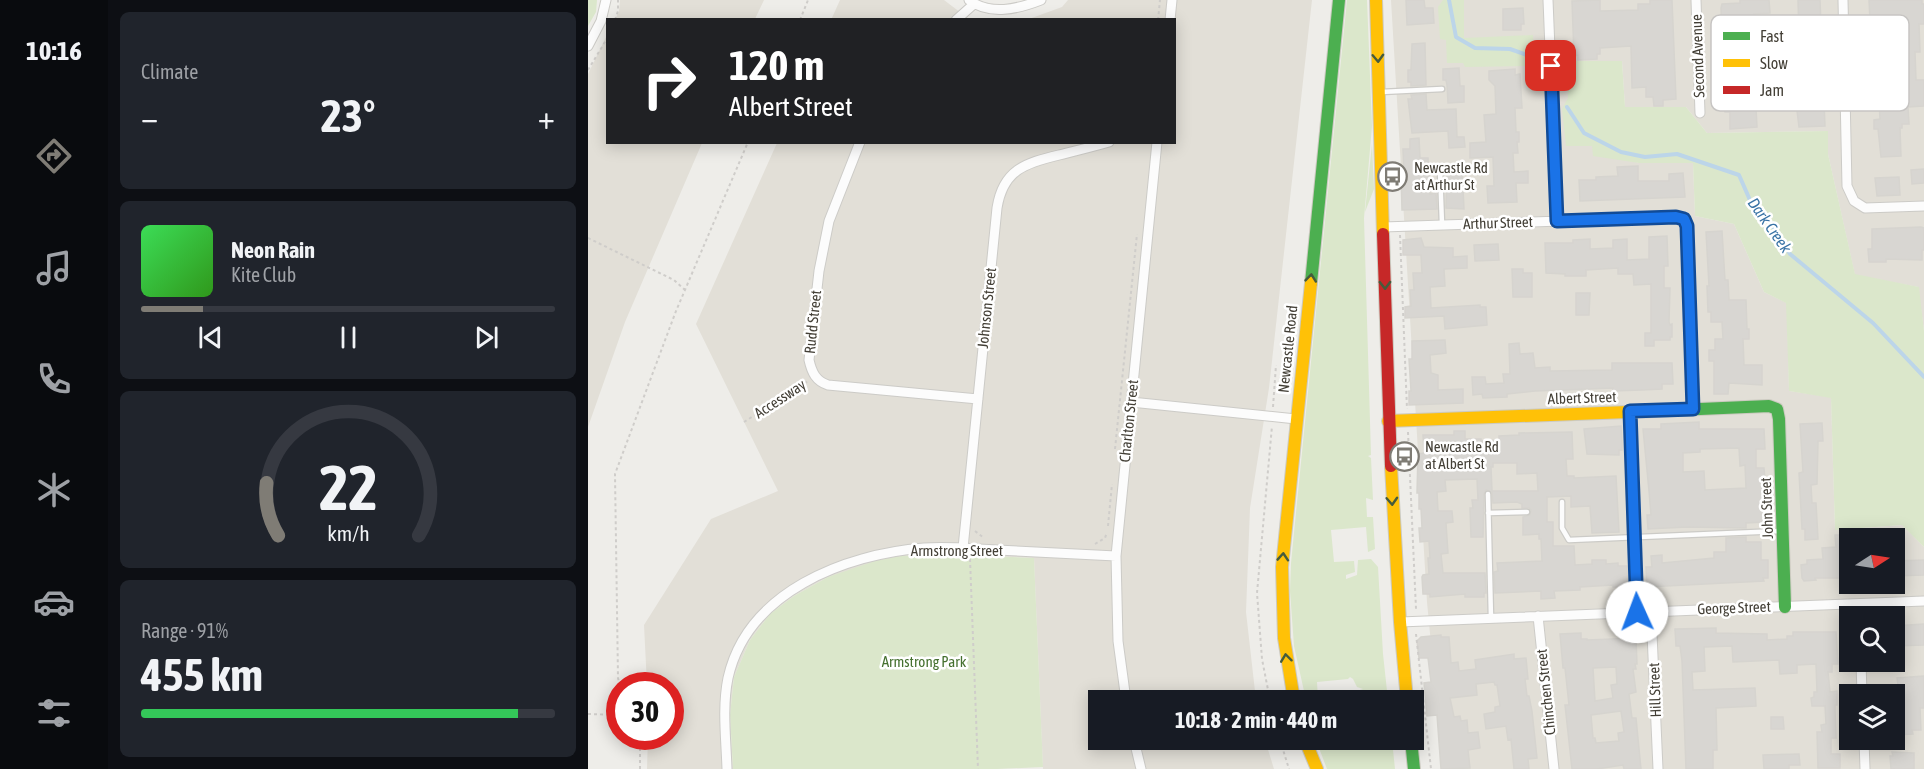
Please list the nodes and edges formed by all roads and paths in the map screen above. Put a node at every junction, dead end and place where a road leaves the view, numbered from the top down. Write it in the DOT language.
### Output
graph roads {
  1 [pos="606,0"];
  2 [pos="618,0"];
  3 [pos="808,0"];
  4 [pos="1041,0"];
  5 [pos="1160,0"];
  6 [pos="1172,0"];
  7 [pos="1339,0"];
  8 [pos="1376,0"];
  9 [pos="1548,0"];
  10 [pos="1696,0"];
  11 [pos="1843,0"];
  12 [pos="971,2"];
  13 [pos="1843,15"];
  14 [pos="616,18"];
  15 [pos="801,18"];
  16 [pos="958,18"];
  17 [pos="1158,18"];
  18 [pos="1170,18"];
  19 [pos="606,40"];
  20 [pos="588,46"];
  21 [pos="588,70"];
  22 [pos="1442,89"];
  23 [pos="1379,92"];
  24 [pos="1845,111"];
  25 [pos="1700,112"];
  26 [pos="747,144"];
  27 [pos="859,144"];
  28 [pos="1101,144"];
  29 [pos="1157,144"];
  30 [pos="1440,171"];
  31 [pos="1924,206"];
  32 [pos="1557,221"];
  33 [pos="1442,225"];
  34 [pos="1383,227"];
  35 [pos="1137,228"];
  36 [pos="1400,232"];
  37 [pos="588,238"];
  38 [pos="685,290"];
  39 [pos="1276,365"];
  40 [pos="815,376"];
  41 [pos="978,399"];
  42 [pos="1131,402"];
  43 [pos="1273,408"];
  44 [pos="1693,409"];
  45 [pos="1777,409"];
  46 [pos="1630,411"];
  47 [pos="1407,414"];
  48 [pos="1296,419"];
  49 [pos="1388,421"];
  50 [pos="744,422"];
  51 [pos="1272,426"];
  52 [pos="1408,426"];
  53 [pos="1115,453"];
  54 [pos="1112,483"];
  55 [pos="1488,494"];
  56 [pos="1562,502"];
  57 [pos="1527,512"];
  58 [pos="1488,513"];
  59 [pos="974,529"];
  60 [pos="1782,531"];
  61 [pos="1634,537"];
  62 [pos="983,538"];
  63 [pos="1086,543"];
  64 [pos="966,549"];
  65 [pos="1116,556"];
  66 [pos="1924,601"];
  67 [pos="1858,604"];
  68 [pos="1785,607"];
  69 [pos="1416,609"];
  70 [pos="1651,611"];
  71 [pos="1637,612"];
  72 [pos="1538,616"];
  73 [pos="1491,618"];
  74 [pos="1400,622"];
  75 [pos="1416,634"];
  76 [pos="618,672"];
  77 [pos="1125,690"];
  78 [pos="1268,690"];
  79 [pos="1292,690"];
  80 [pos="1406,690"];
  81 [pos="588,714"];
  82 [pos="606,715"];
  83 [pos="640,750"];
  84 [pos="1136,750"];
  85 [pos="1283,750"];
  86 [pos="1309,750"];
  87 [pos="1412,750"];
  88 [pos="1864,750"];
  89 [pos="640,769"];
  90 [pos="727,769"];
  91 [pos="978,769"];
  92 [pos="1141,769"];
  93 [pos="1289,769"];
  94 [pos="1315,769"];
  95 [pos="1414,769"];
  96 [pos="1431,769"];
  97 [pos="1554,769"];
  98 [pos="1658,769"];
  99 [pos="1865,769"];
  1 -- 20 [label="street"];
  2 -- 14 [label="path"];
  3 -- 15 [label="path"];
  4 -- 12 [label="street"];
  5 -- 17 [label="path"];
  6 -- 18 [label="street"];
  48 -- 7 [label="main road, Newcastle Road, one-way"];
  8 -- 23 [label="main road, one-way"];
  9 -- 32 [label="street"];
  10 -- 25 [label="street, Second Avenue"];
  11 -- 13 [label="street"];
  12 -- 16 [label="street"];
  19 -- 21 [label="path"];
  22 -- 23 [label="lane"];
  23 -- 34 [label="main road"];
  24 -- 31 [label="street"];
  26 -- 38 [label="path"];
  27 -- 40 [label="street, Rudd Street"];
  28 -- 41 [label="street, Johnson Street"];
  29 -- 42 [label="street, Charlton Street"];
  30 -- 33 [label="lane"];
  32 -- 33 [label="street, Arthur Street"];
  32 -- 44 [label="street, Arthur Street"];
  33 -- 34 [label="street, Arthur Street"];
  34 -- 49 [label="main road, one-way"];
  35 -- 53 [label="path"];
  36 -- 47 [label="path"];
  37 -- 38 [label="path"];
  38 -- 76 [label="path"];
  39 -- 43 [label="path"];
  40 -- 41 [label="street, Rudd Street"];
  40 -- 50 [label="path, Accessway"];
  41 -- 64 [label="street, Johnson Street"];
  42 -- 48 [label="street"];
  42 -- 65 [label="street, Charlton Street"];
  44 -- 45 [label="main road, Albert Street"];
  44 -- 46 [label="main road, Albert Street"];
  45 -- 60 [label="main road, John Street"];
  46 -- 49 [label="main road, Albert Street"];
  46 -- 61 [label="street"];
  79 -- 48 [label="main road, Newcastle Road, one-way"];
  49 -- 74 [label="main road, one-way"];
  51 -- 78 [label="path"];
  52 -- 69 [label="path"];
  54 -- 63 [label="path"];
  55 -- 58 [label="lane"];
  56 -- 61 [label="lane"];
  57 -- 58 [label="lane"];
  58 -- 73 [label="lane"];
  59 -- 62 [label="path"];
  60 -- 61 [label="lane"];
  60 -- 68 [label="main road, John Street"];
  61 -- 71 [label="street"];
  64 -- 65 [label="street, Armstrong Street"];
  64 -- 90 [label="street, Armstrong Street"];
  64 -- 91 [label="path"];
  65 -- 77 [label="street, Charlton Street"];
  66 -- 67 [label="street, George Street"];
  67 -- 68 [label="street, George Street"];
  68 -- 70 [label="street, George Street"];
  70 -- 71 [label="street, George Street"];
  70 -- 98 [label="street, Hill Street"];
  71 -- 72 [label="street, George Street"];
  72 -- 73 [label="street, George Street"];
  72 -- 97 [label="street, Chinchen Street"];
  73 -- 74 [label="street, George Street"];
  74 -- 80 [label="main road"];
  75 -- 96 [label="path"];
  81 -- 82 [label="path"];
  83 -- 89 [label="path"];
  84 -- 92 [label="street"];
  85 -- 93 [label="path"];
  86 -- 94 [label="main road"];
  87 -- 95 [label="main road"];
  88 -- 99 [label="street"];
}
